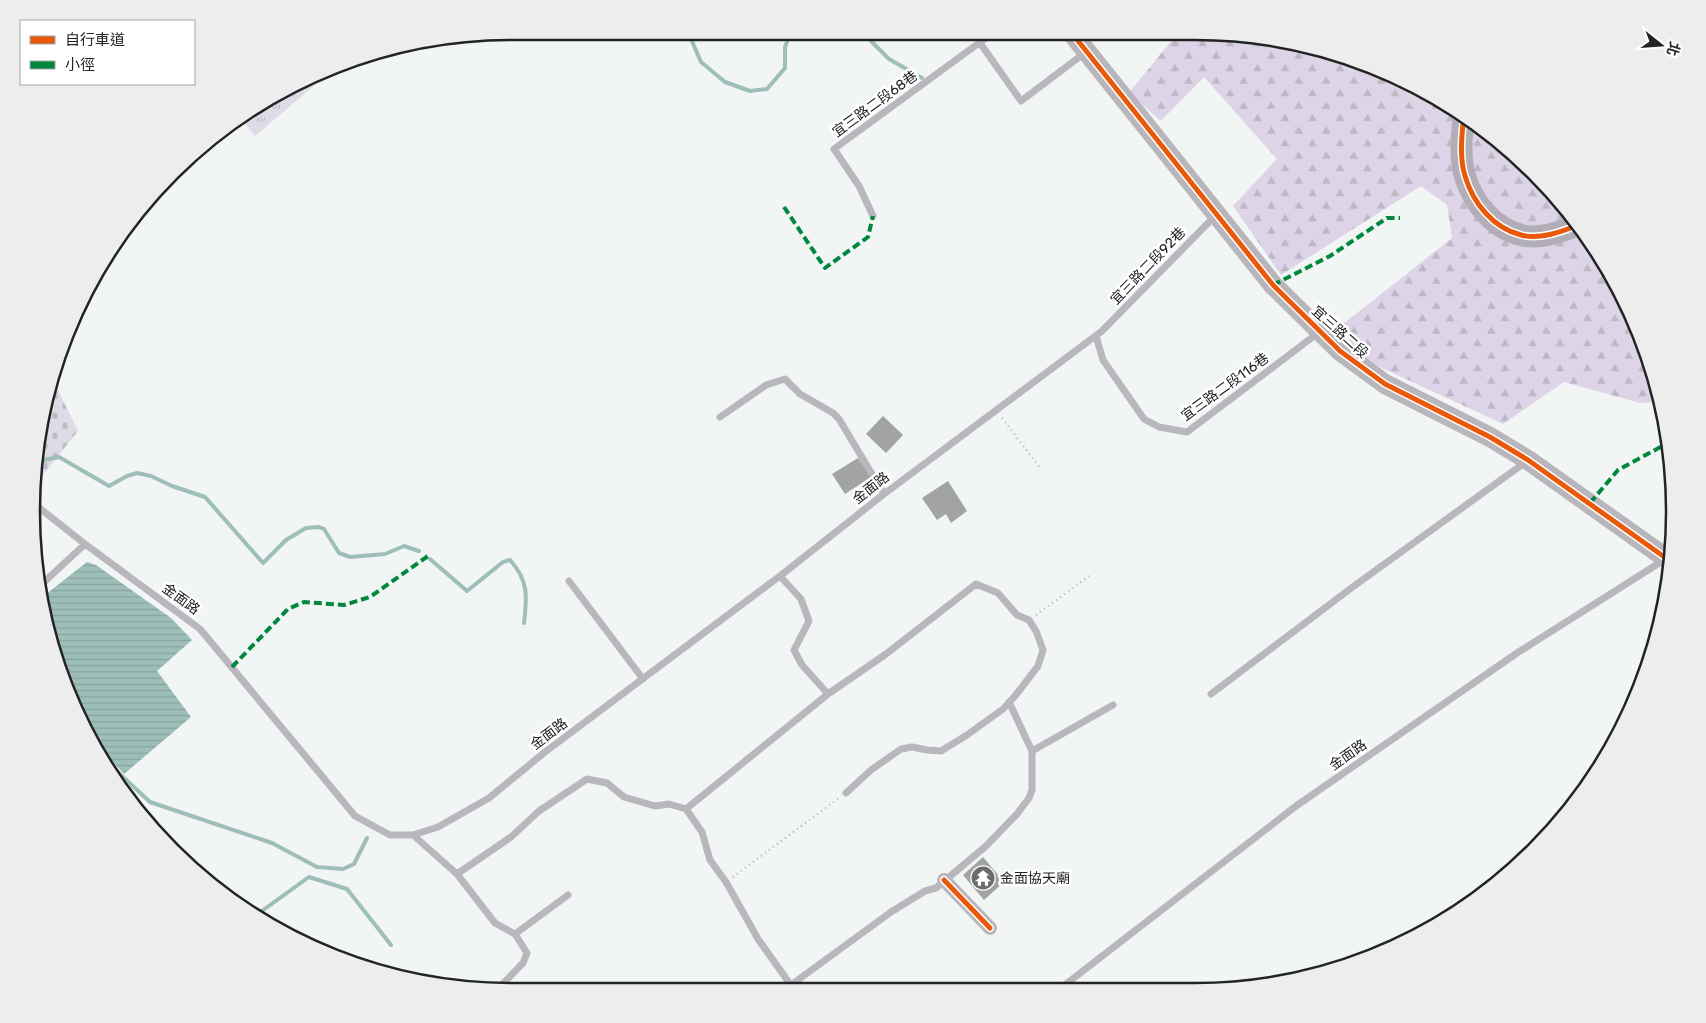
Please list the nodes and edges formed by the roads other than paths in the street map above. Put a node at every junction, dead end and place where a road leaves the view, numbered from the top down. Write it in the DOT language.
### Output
graph roads {
  1 [pos="984,40"];
  2 [pos="1077,40"];
  3 [pos="980,43"];
  4 [pos="1086,52"];
  5 [pos="1463,124"];
  6 [pos="1216,214"];
  7 [pos="873,216"];
  8 [pos="1571,227"];
  9 [pos="1320,332"];
  10 [pos="1096,336"];
  11 [pos="720,417"];
  12 [pos="1528,460"];
  13 [pos="884,494"];
  14 [pos="40,509"];
  15 [pos="85,544"];
  16 [pos="1664,554"];
  17 [pos="1663,562"];
  18 [pos="780,576"];
  19 [pos="45,581"];
  20 [pos="569,581"];
  21 [pos="643,679"];
  22 [pos="828,694"];
  23 [pos="1211,694"];
  24 [pos="1009,702"];
  25 [pos="1113,705"];
  26 [pos="1032,752"];
  27 [pos="846,793"];
  28 [pos="686,809"];
  29 [pos="413,835"];
  30 [pos="457,874"];
  31 [pos="944,880"];
  32 [pos="568,895"];
  33 [pos="990,928"];
  34 [pos="515,934"];
  35 [pos="504,983"];
  36 [pos="789,983"];
  37 [pos="799,983"];
  38 [pos="1068,983"];
  1 -- 3 [label="lane, 宜三路二段68巷"];
  2 -- 4 [label="street, 宜三路二段"];
  3 -- 4 [label="lane"];
  3 -- 7 [label="lane, 宜三路二段68巷"];
  4 -- 6 [label="street, 宜三路二段"];
  5 -- 8 [label="main road"];
  6 -- 9 [label="street, 宜三路二段"];
  6 -- 10 [label="lane, 宜三路二段92巷"];
  9 -- 10 [label="lane, 宜三路二段116巷"];
  9 -- 12 [label="street, 宜三路二段"];
  10 -- 13 [label="lane, 金面路"];
  11 -- 13 [label="lane"];
  12 -- 16 [label="street, 宜三路二段"];
  12 -- 23 [label="lane"];
  13 -- 18 [label="lane, 金面路"];
  14 -- 15 [label="lane, 金面路"];
  15 -- 19 [label="lane"];
  15 -- 29 [label="lane, 金面路"];
  17 -- 38 [label="lane, 金面路"];
  18 -- 21 [label="lane, 金面路"];
  18 -- 22 [label="lane"];
  20 -- 21 [label="lane"];
  21 -- 29 [label="lane, 金面路"];
  22 -- 24 [label="lane"];
  22 -- 28 [label="lane"];
  24 -- 26 [label="lane"];
  24 -- 27 [label="lane"];
  25 -- 26 [label="lane"];
  26 -- 31 [label="lane"];
  28 -- 30 [label="lane"];
  28 -- 36 [label="lane"];
  29 -- 30 [label="lane"];
  30 -- 34 [label="lane"];
  31 -- 33 [label="street"];
  31 -- 37 [label="lane"];
  32 -- 34 [label="lane"];
  34 -- 35 [label="lane"];
}
